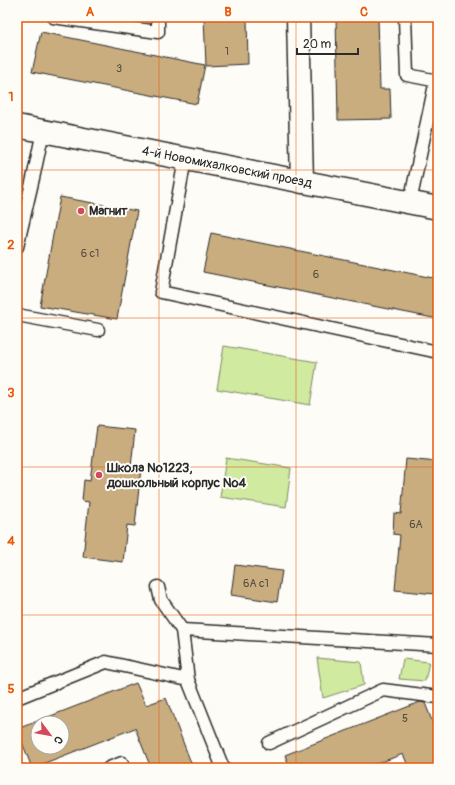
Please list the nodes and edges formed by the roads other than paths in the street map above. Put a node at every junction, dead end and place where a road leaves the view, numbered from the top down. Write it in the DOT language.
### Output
graph roads {
  1 [pos="52,17"];
  2 [pos="158,17"];
  3 [pos="298,17"];
  4 [pos="405,17"];
  5 [pos="437,81"];
  6 [pos="17,126"];
  7 [pos="43,131"];
  8 [pos="185,159"];
  9 [pos="302,182"];
  10 [pos="410,202"];
  11 [pos="438,208"];
  12 [pos="17,247"];
  13 [pos="17,315"];
  14 [pos="98,330"];
  15 [pos="438,352"];
  16 [pos="158,587"];
  17 [pos="182,630"];
  18 [pos="438,645"];
  19 [pos="188,680"];
  20 [pos="438,697"];
  21 [pos="17,698"];
  22 [pos="269,743"];
  23 [pos="109,768"];
  24 [pos="124,768"];
  25 [pos="223,768"];
  1 -- 2 [label="lane"];
  3 -- 9 [label="street"];
  4 -- 5 [label="lane"];
  5 -- 10 [label="lane"];
  6 -- 7 [label="street, 4-й Новомихалковский проезд"];
  7 -- 8 [label="street, 4-й Новомихалковский проезд"];
  7 -- 12 [label="lane"];
  8 -- 9 [label="street, 4-й Новомихалковский проезд"];
  8 -- 15 [label="lane"];
  9 -- 10 [label="street, 4-й Новомихалковский проезд"];
  10 -- 11 [label="street, 4-й Новомихалковский проезд"];
  13 -- 14 [label="lane"];
  16 -- 17 [label="lane"];
  17 -- 18 [label="lane"];
  17 -- 19 [label="lane"];
  19 -- 21 [label="lane"];
  19 -- 25 [label="lane"];
  20 -- 22 [label="lane"];
  23 -- 24 [label="lane"];
}
